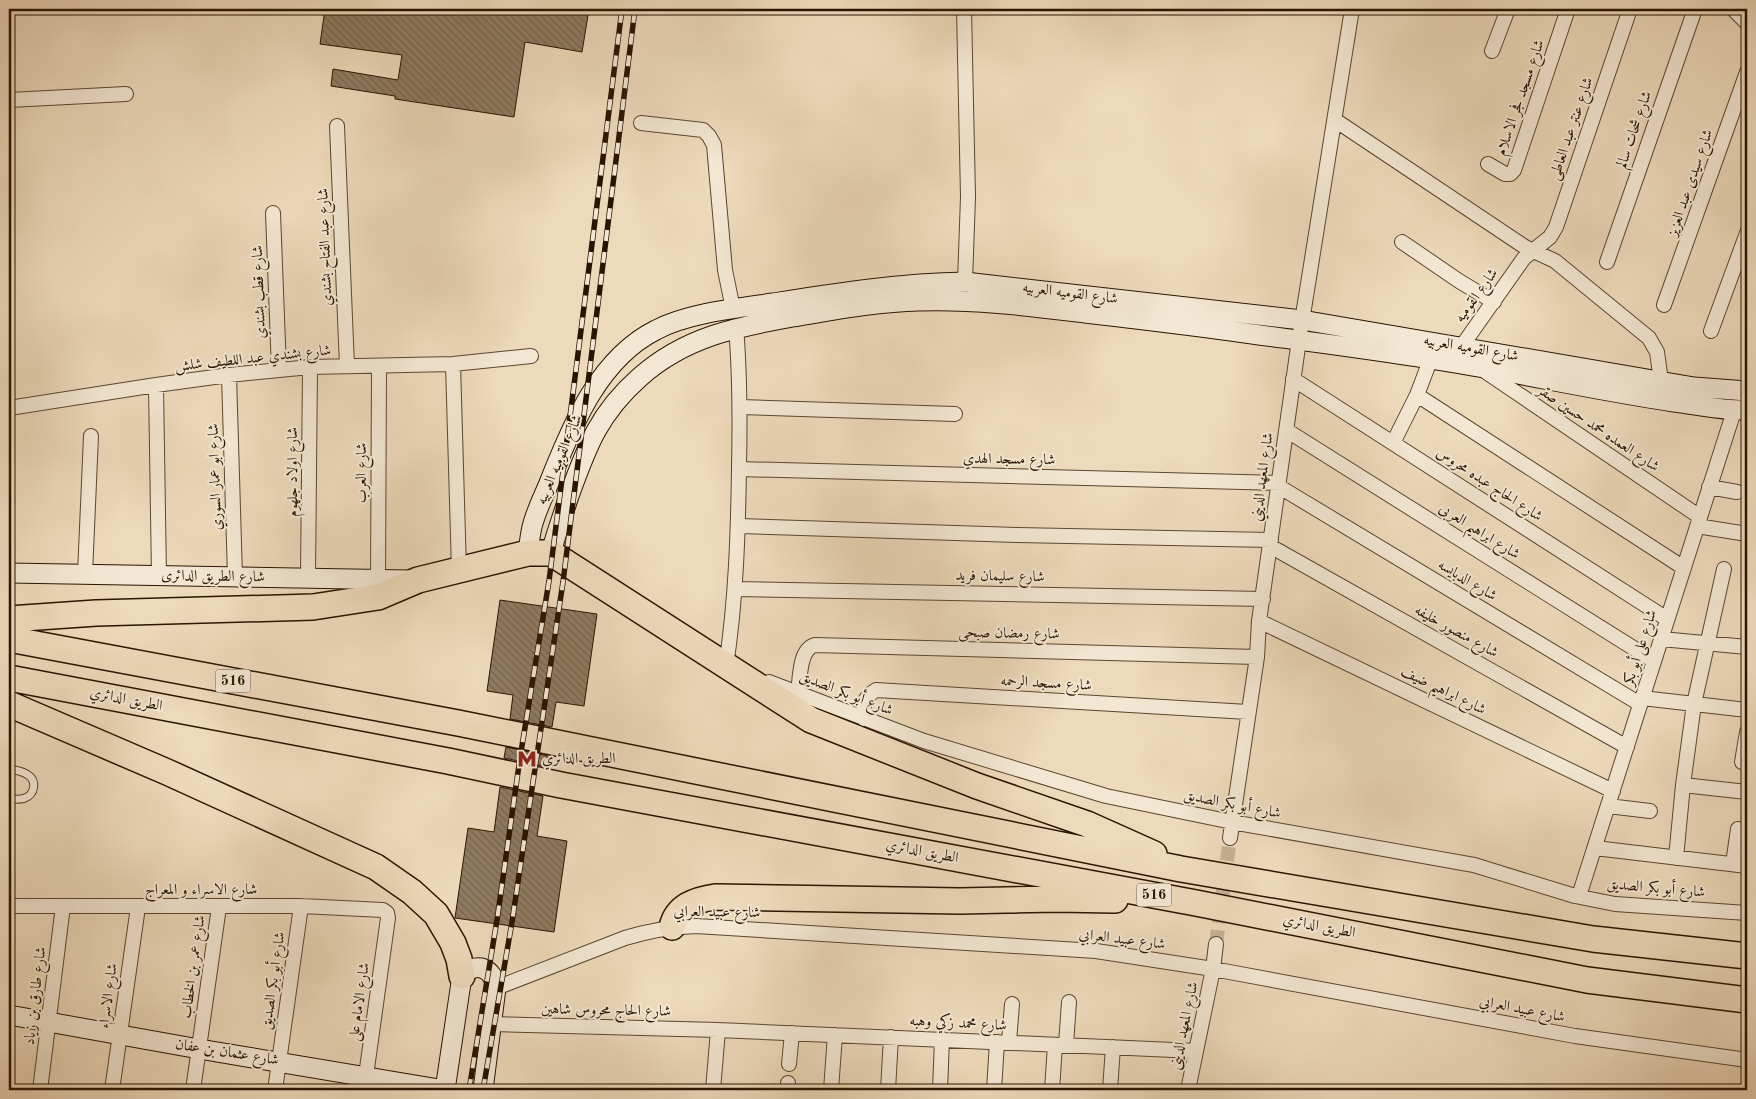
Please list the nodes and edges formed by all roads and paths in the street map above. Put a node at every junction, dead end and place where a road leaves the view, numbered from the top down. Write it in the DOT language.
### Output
graph roads {
  1 [pos="964,9"];
  2 [pos="1352,9"];
  3 [pos="1508,9"];
  4 [pos="1568,9"];
  5 [pos="1630,9"];
  6 [pos="1695,9"];
  7 [pos="1736,10"];
  8 [pos="1747,23"];
  9 [pos="1492,51"];
  10 [pos="1747,72"];
  11 [pos="126,94"];
  12 [pos="9,100"];
  13 [pos="1334,120"];
  14 [pos="640,123"];
  15 [pos="337,126"];
  16 [pos="1488,164"];
  17 [pos="272,213"];
  18 [pos="1747,233"];
  19 [pos="1402,242"];
  20 [pos="1532,251"];
  21 [pos="1607,262"];
  22 [pos="965,282"];
  23 [pos="1494,302"];
  24 [pos="1664,305"];
  25 [pos="733,309"];
  26 [pos="1302,320"];
  27 [pos="736,327"];
  28 [pos="1711,331"];
  29 [pos="1299,340"];
  30 [pos="1456,354"];
  31 [pos="531,356"];
  32 [pos="1431,358"];
  33 [pos="453,364"];
  34 [pos="347,366"];
  35 [pos="379,366"];
  36 [pos="1478,366"];
  37 [pos="310,367"];
  38 [pos="279,370"];
  39 [pos="229,375"];
  40 [pos="1293,378"];
  41 [pos="1661,381"];
  42 [pos="156,385"];
  43 [pos="1747,391"];
  44 [pos="1417,395"];
  45 [pos="740,406"];
  46 [pos="9,408"];
  47 [pos="1741,410"];
  48 [pos="955,414"];
  49 [pos="1286,430"];
  50 [pos="91,436"];
  51 [pos="1393,443"];
  52 [pos="739,469"];
  53 [pos="1278,484"];
  54 [pos="1709,487"];
  55 [pos="1737,492"];
  56 [pos="1698,522"];
  57 [pos="738,526"];
  58 [pos="1747,534"];
  59 [pos="1271,543"];
  60 [pos="539,553"];
  61 [pos="1684,568"];
  62 [pos="1724,569"];
  63 [pos="459,571"];
  64 [pos="9,573"];
  65 [pos="85,574"];
  66 [pos="160,576"];
  67 [pos="235,577"];
  68 [pos="308,578"];
  69 [pos="378,589"];
  70 [pos="736,589"];
  71 [pos="1263,599"];
  72 [pos="9,619"];
  73 [pos="1667,619"];
  74 [pos="1260,621"];
  75 [pos="1661,638"];
  76 [pos="9,639"];
  77 [pos="1708,643"];
  78 [pos="1747,647"];
  79 [pos="1257,656"];
  80 [pos="1654,661"];
  81 [pos="726,666"];
  82 [pos="9,678"];
  83 [pos="798,694"];
  84 [pos="1641,701"];
  85 [pos="9,704"];
  86 [pos="1694,704"];
  87 [pos="1747,710"];
  88 [pos="1248,712"];
  89 [pos="864,719"];
  90 [pos="1747,732"];
  91 [pos="1627,747"];
  92 [pos="1742,762"];
  93 [pos="9,769"];
  94 [pos="1683,785"];
  95 [pos="1613,790"];
  96 [pos="1747,792"];
  97 [pos="9,799"];
  98 [pos="1608,806"];
  99 [pos="1650,811"];
  100 [pos="1232,822"];
  101 [pos="1738,829"];
  102 [pos="1230,838"];
  103 [pos="1595,848"];
  104 [pos="1676,858"];
  105 [pos="1740,865"];
  106 [pos="1181,869"];
  107 [pos="1579,896"];
  108 [pos="1196,903"];
  109 [pos="9,906"];
  110 [pos="63,906"];
  111 [pos="301,906"];
  112 [pos="138,907"];
  113 [pos="219,907"];
  114 [pos="1747,913"];
  115 [pos="388,918"];
  116 [pos="672,927"];
  117 [pos="1216,944"];
  118 [pos="1747,956"];
  119 [pos="1213,969"];
  120 [pos="462,976"];
  121 [pos="496,988"];
  122 [pos="1747,1000"];
  123 [pos="1068,1002"];
  124 [pos="1012,1004"];
  125 [pos="9,1015"];
  126 [pos="50,1022"];
  127 [pos="492,1024"];
  128 [pos="718,1030"];
  129 [pos="792,1033"];
  130 [pos="120,1034"];
  131 [pos="835,1035"];
  132 [pos="891,1037"];
  133 [pos="942,1039"];
  134 [pos="1003,1042"];
  135 [pos="1061,1045"];
  136 [pos="1113,1047"];
  137 [pos="199,1049"];
  138 [pos="1196,1051"];
  139 [pos="1747,1060"];
  140 [pos="279,1061"];
  141 [pos="790,1064"];
  142 [pos="365,1083"];
  143 [pos="40,1090"];
  144 [pos="112,1090"];
  145 [pos="193,1090"];
  146 [pos="274,1090"];
  147 [pos="445,1090"];
  148 [pos="483,1090"];
  149 [pos="712,1090"];
  150 [pos="831,1090"];
  151 [pos="888,1090"];
  152 [pos="940,1090"];
  153 [pos="994,1090"];
  154 [pos="1052,1090"];
  155 [pos="1110,1090"];
  156 [pos="1188,1090"];
  1 -- 22 [label="street"];
  2 -- 13 [label="street, شارع المعهد الديني"];
  3 -- 9 [label="street"];
  4 -- 16 [label="street, شارع مسجد فجر الاسلام"];
  5 -- 20 [label="street, شارع عنتر عبد العاطى"];
  6 -- 21 [label="street, شارع شحات سالم"];
  7 -- 8 [label="street"];
  10 -- 24 [label="street, شارع سيدى عبد العزيز"];
  11 -- 12 [label="street"];
  13 -- 20 [label="street"];
  13 -- 26 [label="street, شارع المعهد الديني"];
  14 -- 25 [label="street"];
  15 -- 34 [label="street, شارع عبد الفتاح بشندي"];
  17 -- 38 [label="street, شارع قطب بشندي"];
  18 -- 28 [label="street"];
  19 -- 23 [label="street"];
  20 -- 23 [label="street, شارع القوميه"];
  20 -- 41 [label="street"];
  22 -- 25 [label="street, شارع القوميه العربيه"];
  22 -- 26 [label="street, شارع القوميه العربيه"];
  23 -- 30 [label="street, شارع القوميه"];
  25 -- 60 [label="street, شارع القوميه العربيه"];
  26 -- 29 [label="street, شارع المعهد الديني"];
  26 -- 30 [label="street, شارع القوميه العربيه"];
  27 -- 29 [label="street, شارع القوميه العربيه"];
  27 -- 45 [label="street"];
  27 -- 60 [label="street, شارع القوميه العربيه"];
  29 -- 32 [label="street, شارع القوميه العربيه"];
  29 -- 40 [label="street, شارع المعهد الديني"];
  30 -- 32 [label="street, شارع القوميه العربيه"];
  30 -- 36 [label="street, شارع القوميه العربيه"];
  30 -- 41 [label="street, شارع القوميه العربيه"];
  31 -- 33 [label="street, شارع بشندي عبد اللطيف شلش"];
  32 -- 44 [label="street"];
  33 -- 35 [label="street, شارع بشندي عبد اللطيف شلش"];
  33 -- 63 [label="street"];
  34 -- 35 [label="street, شارع بشندي عبد اللطيف شلش"];
  34 -- 37 [label="street, شارع بشندي عبد اللطيف شلش"];
  35 -- 69 [label="street, شارع العرب"];
  36 -- 47 [label="street, شارع القوميه العربيه"];
  36 -- 56 [label="street, شارع العمده محمد حسين صقر"];
  37 -- 38 [label="street, شارع بشندي عبد اللطيف شلش"];
  37 -- 68 [label="street, شارع اولاد جلهوم"];
  38 -- 39 [label="street, شارع بشندي عبد اللطيف شلش"];
  39 -- 42 [label="street, شارع بشندي عبد اللطيف شلش"];
  39 -- 67 [label="street, شارع ابو عمار السوري"];
  40 -- 49 [label="street, شارع المعهد الديني"];
  40 -- 51 [label="street, شارع الحاج عبده محروس"];
  41 -- 43 [label="street, شارع القوميه العربيه"];
  42 -- 46 [label="street, شارع بشندي عبد اللطيف شلش"];
  42 -- 66 [label="street"];
  44 -- 51 [label="street"];
  44 -- 61 [label="street"];
  45 -- 48 [label="street"];
  45 -- 52 [label="street"];
  47 -- 54 [label="street, شارع على أبو بكر"];
  49 -- 53 [label="street, شارع المعهد الديني"];
  49 -- 80 [label="street, شارع ابراهيم العربى"];
  50 -- 65 [label="street"];
  51 -- 73 [label="street, شارع الحاج عبده محروس"];
  52 -- 53 [label="street, شارع مسجد الهدي"];
  52 -- 57 [label="street"];
  53 -- 59 [label="street, شارع المعهد الديني"];
  53 -- 84 [label="street, شارع الدبايسه"];
  54 -- 55 [label="street"];
  54 -- 56 [label="street, شارع على أبو بكر"];
  56 -- 58 [label="street"];
  56 -- 61 [label="street, شارع على أبو بكر"];
  57 -- 59 [label="street"];
  57 -- 70 [label="street"];
  59 -- 71 [label="street, شارع المعهد الديني"];
  59 -- 91 [label="street, شارع منصور خليفه"];
  60 -- 63 [label="highway"];
  60 -- 81 [label="highway"];
  61 -- 73 [label="street, شارع على أبو بكر"];
  62 -- 77 [label="street"];
  63 -- 69 [label="highway"];
  64 -- 65 [label="street, شارع الطريق الدائرى"];
  65 -- 66 [label="street, شارع الطريق الدائرى"];
  66 -- 67 [label="street, شارع الطريق الدائرى"];
  67 -- 68 [label="street, شارع الطريق الدائرى"];
  68 -- 69 [label="street, شارع الطريق الدائرى"];
  69 -- 72 [label="highway"];
  70 -- 71 [label="street, شارع سليمان فريد"];
  70 -- 81 [label="street"];
  71 -- 74 [label="street, شارع المعهد الديني"];
  73 -- 75 [label="street, شارع على أبو بكر"];
  74 -- 79 [label="street, شارع المعهد الديني"];
  74 -- 95 [label="street, شارع ابراهيم ضيف"];
  75 -- 77 [label="street"];
  75 -- 80 [label="street, شارع على أبو بكر"];
  76 -- 106 [label="highway, 516"];
  77 -- 78 [label="street"];
  77 -- 86 [label="street"];
  79 -- 83 [label="street, شارع رمضان صبحى"];
  79 -- 88 [label="street, شارع المعهد الديني"];
  80 -- 84 [label="street, شارع على أبو بكر"];
  81 -- 83 [label="street, شارع أبو بكر الصديق"];
  81 -- 106 [label="highway"];
  82 -- 108 [label="highway, الطريق الدائري / 516"];
  83 -- 89 [label="street, شارع أبو بكر الصديق"];
  84 -- 86 [label="street"];
  84 -- 91 [label="street, شارع على أبو بكر"];
  85 -- 120 [label="highway"];
  86 -- 87 [label="street"];
  86 -- 94 [label="street"];
  88 -- 89 [label="street, شارع مسجد الرحمه"];
  88 -- 100 [label="street, شارع المعهد الديني"];
  89 -- 100 [label="street, شارع أبو بكر الصديق"];
  90 -- 92 [label="street"];
  91 -- 95 [label="street, شارع على أبو بكر"];
  93 -- 97 [label="lane"];
  94 -- 96 [label="street"];
  94 -- 104 [label="street"];
  95 -- 98 [label="street, شارع على أبو بكر"];
  98 -- 99 [label="street"];
  98 -- 103 [label="street, شارع على أبو بكر"];
  100 -- 102 [label="street, شارع المعهد الديني"];
  100 -- 107 [label="street, شارع أبو بكر الصديق"];
  101 -- 105 [label="street"];
  103 -- 104 [label="street"];
  103 -- 107 [label="street, شارع على أبو بكر"];
  104 -- 105 [label="street"];
  106 -- 118 [label="highway, 516"];
  107 -- 114 [label="street, شارع أبو بكر الصديق"];
  108 -- 116 [label="highway"];
  108 -- 122 [label="highway, الطريق الدائري / 516"];
  109 -- 110 [label="street, شارع الاسراء و المعراج"];
  110 -- 112 [label="street, شارع الاسراء و المعراج"];
  110 -- 126 [label="street, شارع طارق بن زياد"];
  111 -- 113 [label="street, شارع الاسراء و المعراج"];
  111 -- 115 [label="street, شارع الاسراء و المعراج"];
  111 -- 140 [label="street, شارع أبو بكر الصديق"];
  112 -- 113 [label="street, شارع الاسراء و المعراج"];
  112 -- 130 [label="street, شارع الاسراء"];
  113 -- 137 [label="street, شارع عمر بن الخطاب"];
  115 -- 142 [label="street, شارع الامام على"];
  116 -- 119 [label="street, شارع عبيد العرابي"];
  116 -- 121 [label="street, شارع عبيد العرابي"];
  117 -- 119 [label="street"];
  119 -- 138 [label="street, شارع المعهد الدينى"];
  119 -- 139 [label="street, شارع عبيد العرابي"];
  120 -- 121 [label="street"];
  120 -- 147 [label="street"];
  121 -- 127 [label="street"];
  123 -- 135 [label="street"];
  124 -- 134 [label="street"];
  125 -- 126 [label="street, شارع عثمان بن عفان"];
  126 -- 130 [label="street, شارع عثمان بن عفان"];
  126 -- 143 [label="street, شارع طارق بن زياد"];
  127 -- 128 [label="street, شارع الحاج محروس شاهين"];
  127 -- 148 [label="street"];
  128 -- 129 [label="street, شارع محمد زكي وهبه"];
  128 -- 149 [label="street"];
  129 -- 131 [label="street, شارع محمد زكي وهبه"];
  129 -- 141 [label="street"];
  130 -- 137 [label="street, شارع عثمان بن عفان"];
  130 -- 144 [label="street, شارع الاسراء"];
  131 -- 132 [label="street, شارع محمد زكي وهبه"];
  131 -- 150 [label="street"];
  132 -- 133 [label="street, شارع محمد زكي وهبه"];
  132 -- 151 [label="street"];
  133 -- 134 [label="street, شارع محمد زكي وهبه"];
  133 -- 152 [label="street"];
  134 -- 135 [label="street, شارع محمد زكي وهبه"];
  134 -- 153 [label="street"];
  135 -- 136 [label="street, شارع محمد زكي وهبه"];
  135 -- 154 [label="street"];
  136 -- 138 [label="street, شارع محمد زكي وهبه"];
  136 -- 155 [label="street"];
  137 -- 140 [label="street, شارع عثمان بن عفان"];
  137 -- 145 [label="street, شارع عمر بن الخطاب"];
  138 -- 156 [label="street, شارع المعهد الدينى"];
  140 -- 142 [label="street, شارع عثمان بن عفان"];
  140 -- 146 [label="street, شارع أبو بكر الصديق"];
  142 -- 147 [label="street, شارع عثمان بن عفان"];
}
